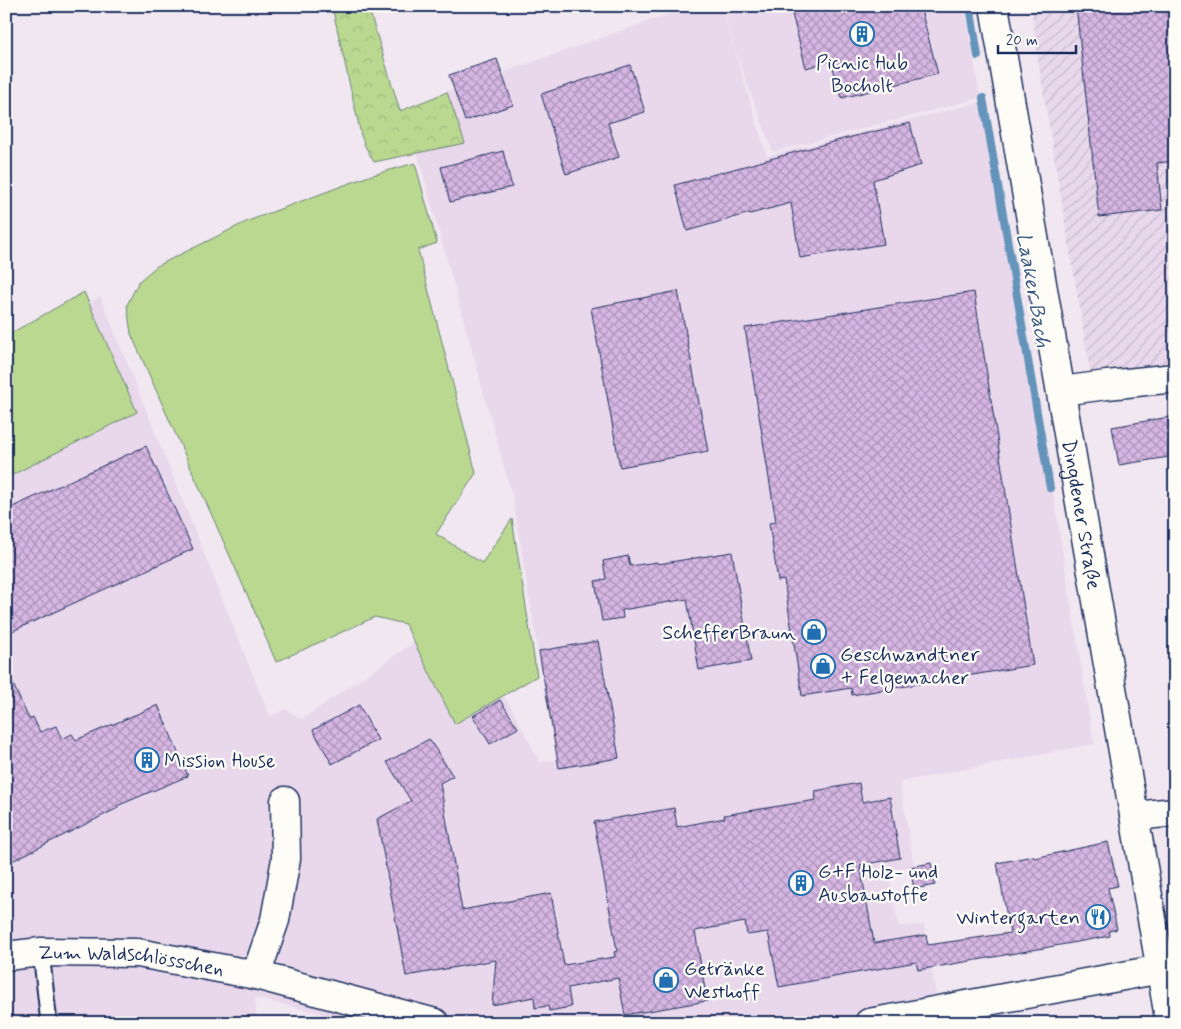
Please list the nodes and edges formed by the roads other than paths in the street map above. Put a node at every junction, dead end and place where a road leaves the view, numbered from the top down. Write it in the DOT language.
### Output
graph roads {
  1 [pos="994,6"];
  2 [pos="1175,378"];
  3 [pos="1061,391"];
  4 [pos="285,801"];
  5 [pos="1175,812"];
  6 [pos="1135,816"];
  7 [pos="41,952"];
  8 [pos="6,956"];
  9 [pos="1161,970"];
  10 [pos="256,975"];
  11 [pos="48,1023"];
  12 [pos="435,1023"];
  13 [pos="869,1023"];
  14 [pos="1170,1023"];
  1 -- 3 [label="street, Dingdener Straße"];
  2 -- 3 [label="street"];
  3 -- 6 [label="street, Dingdener Straße"];
  4 -- 10 [label="street"];
  5 -- 6 [label="street"];
  6 -- 9 [label="street, Dingdener Straße"];
  7 -- 8 [label="street, Zum Waldschlösschen"];
  7 -- 10 [label="street, Zum Waldschlösschen"];
  7 -- 11 [label="lane"];
  9 -- 13 [label="street"];
  9 -- 14 [label="street, Dingdener Straße"];
  10 -- 12 [label="street, Zum Waldschlösschen"];
}
